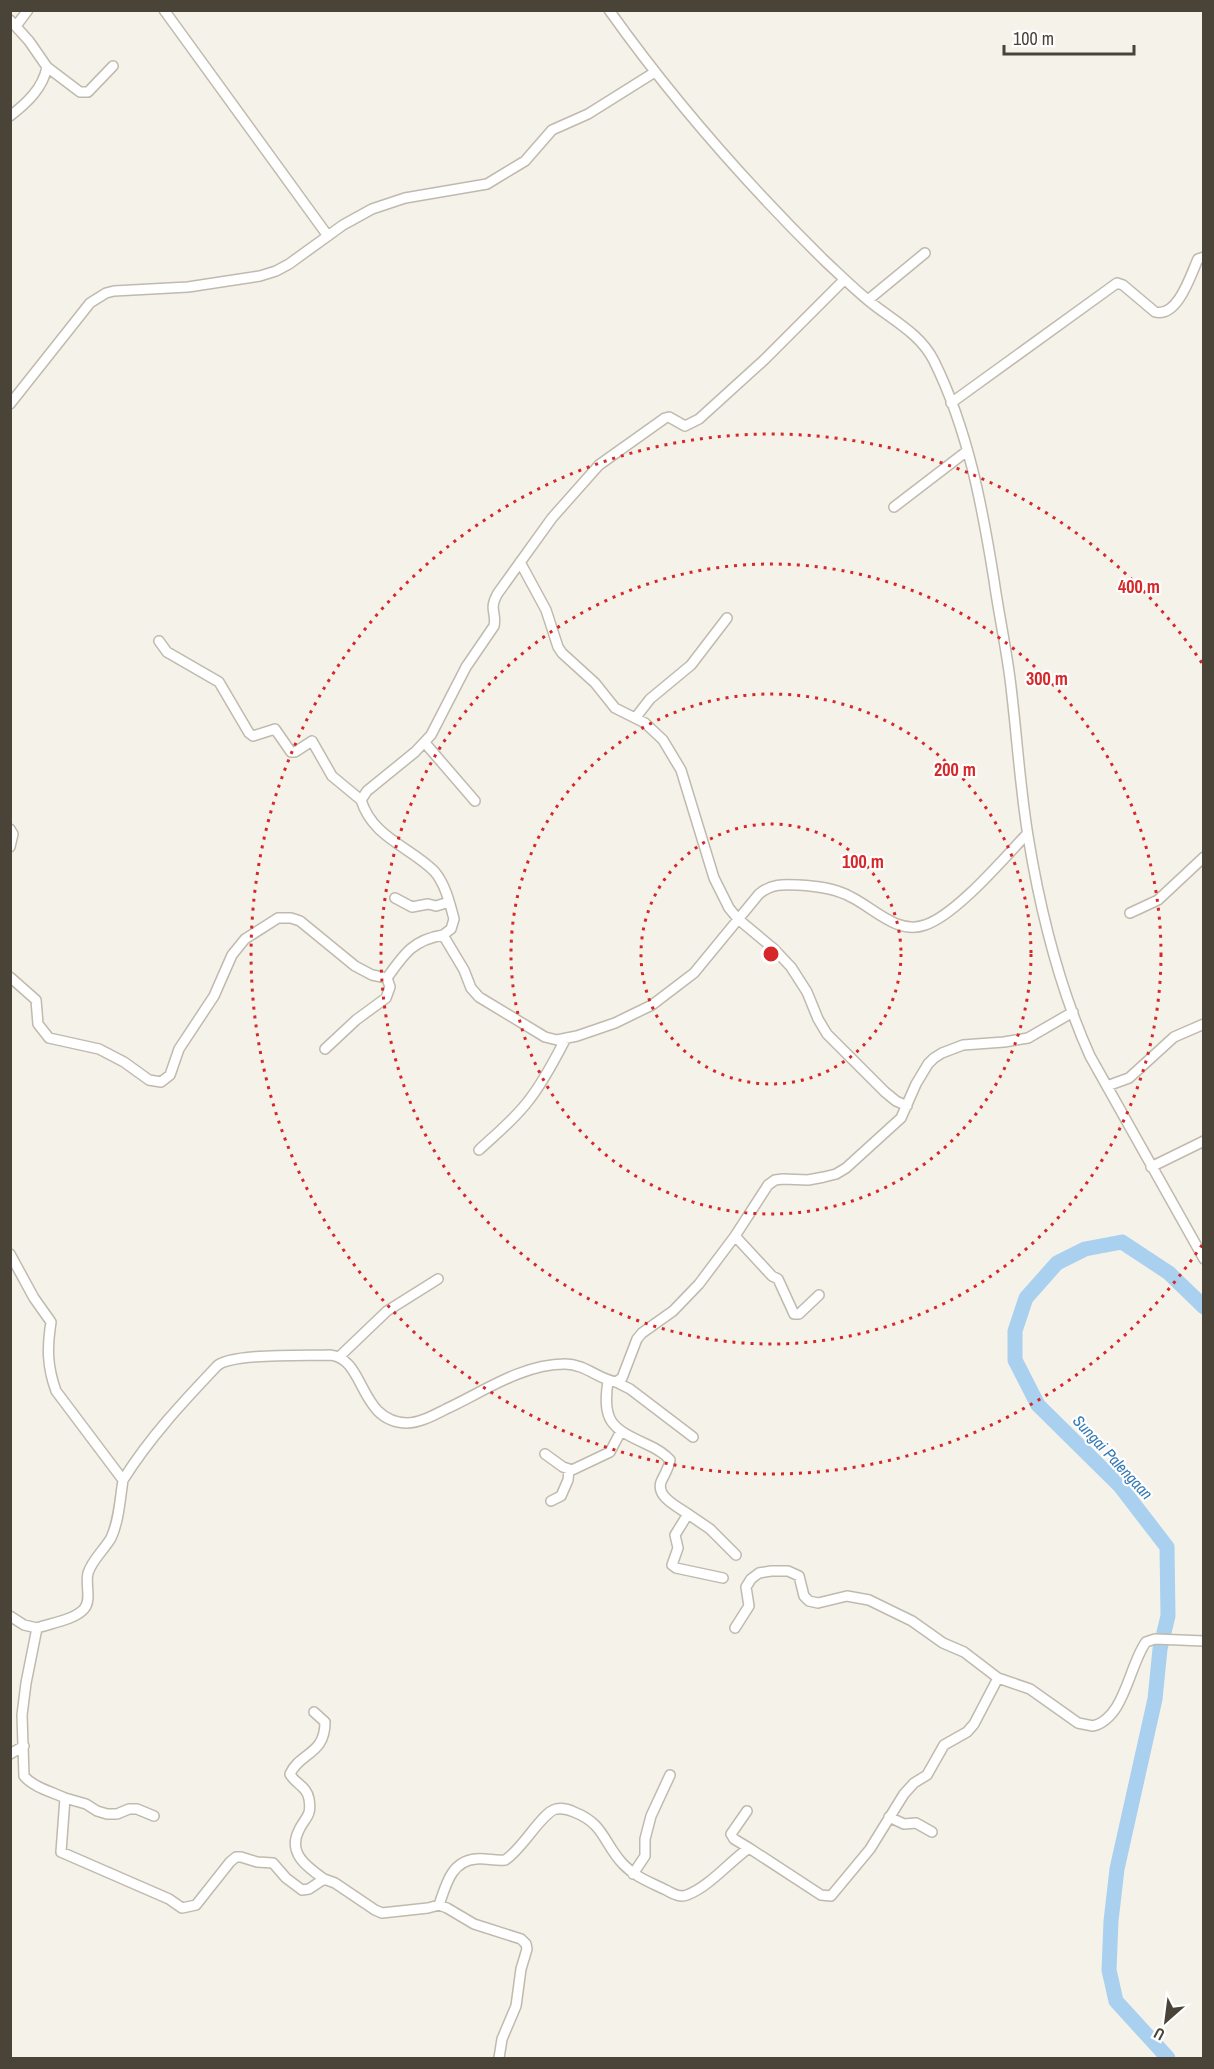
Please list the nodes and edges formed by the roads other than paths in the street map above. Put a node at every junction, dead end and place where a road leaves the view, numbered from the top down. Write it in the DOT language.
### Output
graph roads {
  1 [pos="28,10"];
  2 [pos="164,10"];
  3 [pos="609,10"];
  4 [pos="13,23"];
  5 [pos="113,66"];
  6 [pos="47,67"];
  7 [pos="655,72"];
  8 [pos="10,116"];
  9 [pos="328,236"];
  10 [pos="925,253"];
  11 [pos="1203,257"];
  12 [pos="844,280"];
  13 [pos="868,300"];
  14 [pos="951,403"];
  15 [pos="10,404"];
  16 [pos="967,451"];
  17 [pos="894,507"];
  18 [pos="520,562"];
  19 [pos="727,618"];
  20 [pos="159,641"];
  21 [pos="636,717"];
  22 [pos="425,742"];
  23 [pos="361,800"];
  24 [pos="475,801"];
  25 [pos="10,829"];
  26 [pos="1027,834"];
  27 [pos="10,847"];
  28 [pos="1203,856"];
  29 [pos="395,898"];
  30 [pos="449,902"];
  31 [pos="1130,913"];
  32 [pos="738,919"];
  33 [pos="443,934"];
  34 [pos="10,977"];
  35 [pos="387,978"];
  36 [pos="1073,1012"];
  37 [pos="1203,1024"];
  38 [pos="566,1038"];
  39 [pos="325,1049"];
  40 [pos="1107,1086"];
  41 [pos="907,1106"];
  42 [pos="1203,1140"];
  43 [pos="479,1150"];
  44 [pos="1151,1167"];
  45 [pos="735,1236"];
  46 [pos="10,1254"];
  47 [pos="1203,1259"];
  48 [pos="438,1279"];
  49 [pos="819,1295"];
  50 [pos="340,1356"];
  51 [pos="612,1381"];
  52 [pos="621,1431"];
  53 [pos="693,1437"];
  54 [pos="545,1455"];
  55 [pos="569,1470"];
  56 [pos="123,1480"];
  57 [pos="551,1501"];
  58 [pos="687,1514"];
  59 [pos="736,1555"];
  60 [pos="723,1578"];
  61 [pos="10,1616"];
  62 [pos="37,1628"];
  63 [pos="735,1628"];
  64 [pos="1200,1641"];
  65 [pos="998,1677"];
  66 [pos="314,1712"];
  67 [pos="10,1714"];
  68 [pos="22,1715"];
  69 [pos="24,1746"];
  70 [pos="10,1755"];
  71 [pos="670,1775"];
  72 [pos="65,1798"];
  73 [pos="747,1811"];
  74 [pos="154,1816"];
  75 [pos="889,1817"];
  76 [pos="932,1832"];
  77 [pos="749,1848"];
  78 [pos="633,1874"];
  79 [pos="324,1879"];
  80 [pos="439,1905"];
  81 [pos="500,2058"];
  1 -- 4 [label="street"];
  2 -- 9 [label="street"];
  3 -- 7 [label="street"];
  4 -- 6 [label="street"];
  5 -- 6 [label="street"];
  6 -- 8 [label="street"];
  7 -- 9 [label="street"];
  7 -- 12 [label="street"];
  9 -- 15 [label="street"];
  10 -- 13 [label="street"];
  11 -- 14 [label="street"];
  12 -- 13 [label="street"];
  12 -- 18 [label="street"];
  13 -- 14 [label="street"];
  14 -- 16 [label="street"];
  16 -- 17 [label="street"];
  16 -- 26 [label="street"];
  18 -- 21 [label="street"];
  18 -- 22 [label="street"];
  19 -- 21 [label="street"];
  20 -- 23 [label="street"];
  21 -- 32 [label="street"];
  22 -- 23 [label="street"];
  22 -- 24 [label="street"];
  23 -- 30 [label="street"];
  25 -- 27 [label="street"];
  26 -- 32 [label="street"];
  26 -- 36 [label="street"];
  28 -- 31 [label="street"];
  29 -- 30 [label="street"];
  30 -- 33 [label="street"];
  32 -- 38 [label="street"];
  32 -- 41 [label="street"];
  33 -- 35 [label="street"];
  33 -- 38 [label="street"];
  34 -- 35 [label="street"];
  35 -- 39 [label="street"];
  36 -- 40 [label="street"];
  36 -- 41 [label="street"];
  37 -- 40 [label="street"];
  38 -- 43 [label="street"];
  40 -- 44 [label="street"];
  41 -- 45 [label="street"];
  42 -- 44 [label="street"];
  44 -- 47 [label="street"];
  45 -- 49 [label="street"];
  45 -- 51 [label="street"];
  46 -- 56 [label="street"];
  48 -- 50 [label="street"];
  50 -- 51 [label="street"];
  50 -- 56 [label="street"];
  51 -- 52 [label="street"];
  51 -- 53 [label="street"];
  52 -- 55 [label="street"];
  52 -- 58 [label="street"];
  54 -- 55 [label="street"];
  55 -- 57 [label="street"];
  56 -- 62 [label="street"];
  58 -- 59 [label="street"];
  58 -- 60 [label="street"];
  61 -- 62 [label="street"];
  62 -- 68 [label="street"];
  63 -- 65 [label="street"];
  64 -- 65 [label="street"];
  65 -- 75 [label="street"];
  66 -- 79 [label="street"];
  67 -- 68 [label="street"];
  68 -- 69 [label="street"];
  69 -- 70 [label="street"];
  69 -- 72 [label="street"];
  71 -- 78 [label="street"];
  72 -- 74 [label="street"];
  72 -- 79 [label="street"];
  73 -- 77 [label="street"];
  75 -- 76 [label="street"];
  75 -- 77 [label="street"];
  77 -- 78 [label="street"];
  78 -- 80 [label="street"];
  79 -- 80 [label="street"];
  80 -- 81 [label="street"];
}
